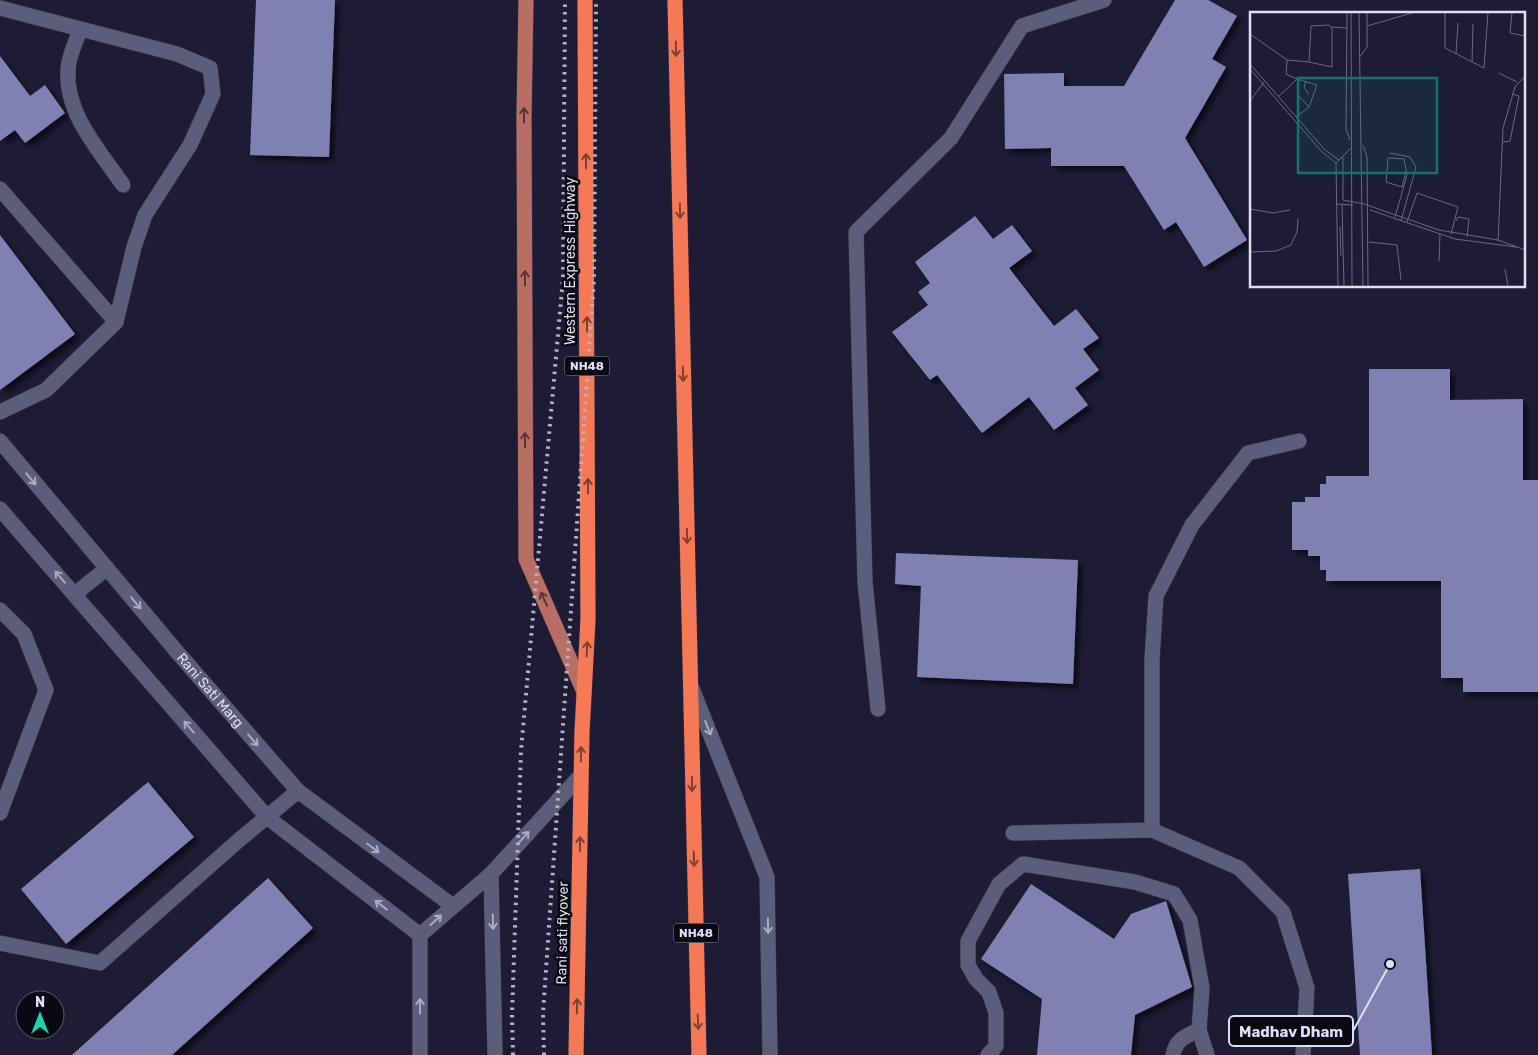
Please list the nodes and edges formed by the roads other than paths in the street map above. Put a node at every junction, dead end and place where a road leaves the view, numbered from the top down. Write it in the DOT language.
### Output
graph roads {
  1 [pos="526,0"];
  2 [pos="585,0"];
  3 [pos="675,0"];
  4 [pos="1104,0"];
  5 [pos="0,8"];
  6 [pos="80,30"];
  7 [pos="123,185"];
  8 [pos="0,189"];
  9 [pos="116,322"];
  10 [pos="0,412"];
  11 [pos="0,441"];
  12 [pos="1300,441"];
  13 [pos="0,509"];
  14 [pos="107,568"];
  15 [pos="75,594"];
  16 [pos="0,610"];
  17 [pos="690,682"];
  18 [pos="584,692"];
  19 [pos="878,709"];
  20 [pos="581,775"];
  21 [pos="298,791"];
  22 [pos="0,813"];
  23 [pos="267,817"];
  24 [pos="1152,830"];
  25 [pos="1013,833"];
  26 [pos="491,874"];
  27 [pos="453,906"];
  28 [pos="420,935"];
  29 [pos="0,943"];
  30 [pos="1199,1030"];
  31 [pos="420,1055"];
  32 [pos="495,1055"];
  33 [pos="576,1055"];
  34 [pos="699,1055"];
  35 [pos="770,1055"];
  36 [pos="988,1055"];
  37 [pos="1173,1055"];
  38 [pos="1207,1055"];
  39 [pos="1303,1055"];
  18 -- 1 [label="main road, one-way"];
  18 -- 2 [label="highway, Western Express Highway / NH48, one-way"];
  3 -- 17 [label="highway, NH48, one-way"];
  4 -- 19 [label="street"];
  5 -- 6 [label="street"];
  6 -- 7 [label="street"];
  6 -- 9 [label="street"];
  8 -- 9 [label="street"];
  9 -- 10 [label="street"];
  11 -- 14 [label="street, Rani Sati Marg, one-way"];
  12 -- 24 [label="street"];
  15 -- 13 [label="street, one-way"];
  14 -- 15 [label="street"];
  14 -- 21 [label="street, Rani Sati Marg, one-way"];
  23 -- 15 [label="street, one-way"];
  16 -- 22 [label="street"];
  17 -- 34 [label="highway, NH48, one-way"];
  17 -- 35 [label="street, one-way"];
  20 -- 18 [label="highway, Western Express Highway / NH48, one-way"];
  26 -- 20 [label="street, one-way"];
  33 -- 20 [label="highway, Rani sati flyover / NH48, one-way"];
  21 -- 23 [label="street"];
  21 -- 27 [label="street, Rani Sati Marg, one-way"];
  28 -- 23 [label="street, one-way"];
  23 -- 29 [label="street"];
  24 -- 25 [label="street"];
  24 -- 39 [label="street"];
  26 -- 27 [label="street"];
  26 -- 32 [label="street, one-way"];
  28 -- 27 [label="street, one-way"];
  31 -- 28 [label="street, one-way"];
  30 -- 36 [label="street"];
  30 -- 37 [label="street"];
  30 -- 38 [label="street"];
}
